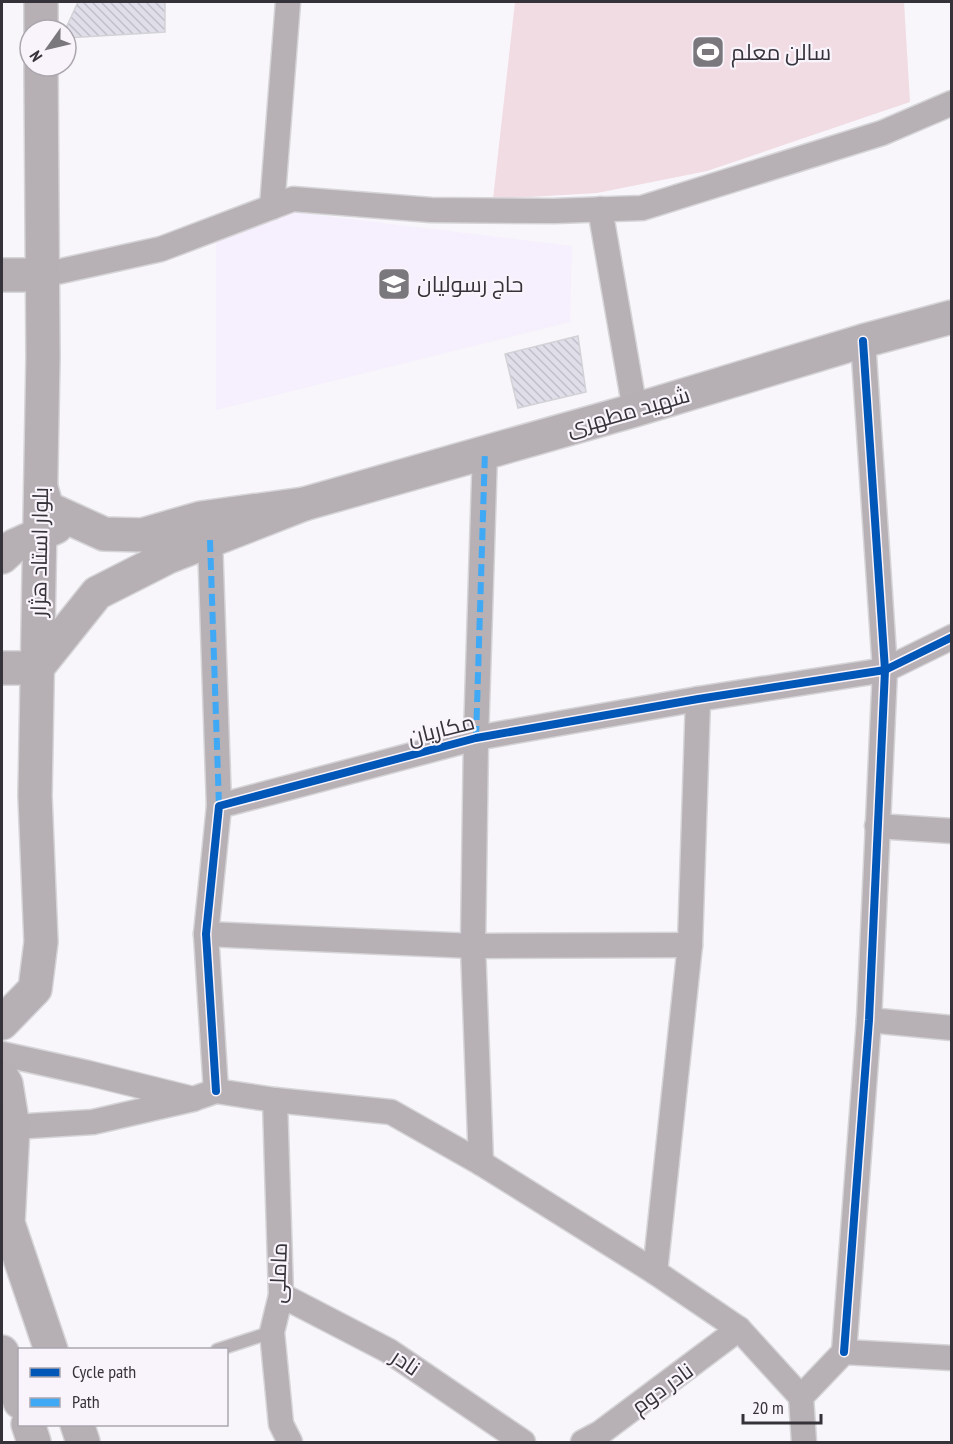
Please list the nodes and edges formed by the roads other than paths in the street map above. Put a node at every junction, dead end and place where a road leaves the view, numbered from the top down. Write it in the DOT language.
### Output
graph roads {
  1 [pos="41,2"];
  2 [pos="288,2"];
  3 [pos="41,18"];
  4 [pos="41,78"];
  5 [pos="951,103"];
  6 [pos="272,207"];
  7 [pos="600,209"];
  8 [pos="2,275"];
  9 [pos="44,275"];
  10 [pos="951,317"];
  11 [pos="863,341"];
  12 [pos="635,410"];
  13 [pos="485,452"];
  14 [pos="40,488"];
  15 [pos="304,504"];
  16 [pos="104,534"];
  17 [pos="40,535"];
  18 [pos="210,540"];
  19 [pos="2,557"];
  20 [pos="951,637"];
  21 [pos="2,668"];
  22 [pos="37,668"];
  23 [pos="885,670"];
  24 [pos="698,699"];
  25 [pos="476,738"];
  26 [pos="219,806"];
  27 [pos="877,826"];
  28 [pos="951,831"];
  29 [pos="206,934"];
  30 [pos="690,945"];
  31 [pos="472,946"];
  32 [pos="869,1020"];
  33 [pos="2,1023"];
  34 [pos="951,1028"];
  35 [pos="2,1054"];
  36 [pos="2,1077"];
  37 [pos="216,1091"];
  38 [pos="193,1099"];
  39 [pos="275,1100"];
  40 [pos="13,1127"];
  41 [pos="2,1162"];
  42 [pos="481,1163"];
  43 [pos="655,1272"];
  44 [pos="281,1295"];
  45 [pos="739,1329"];
  46 [pos="272,1332"];
  47 [pos="50,1348"];
  48 [pos="224,1348"];
  49 [pos="2,1352"];
  50 [pos="844,1352"];
  51 [pos="951,1358"];
  52 [pos="18,1396"];
  53 [pos="801,1397"];
  54 [pos="28,1426"];
  55 [pos="77,1426"];
  56 [pos="34,1443"];
  57 [pos="83,1443"];
  58 [pos="290,1443"];
  59 [pos="522,1443"];
  60 [pos="583,1443"];
  61 [pos="804,1443"];
  1 -- 3 [label="street"];
  2 -- 6 [label="street"];
  4 -- 9 [label="street, بلوار استاد هژار"];
  5 -- 7 [label="street"];
  6 -- 7 [label="street"];
  6 -- 9 [label="street"];
  7 -- 12 [label="street"];
  8 -- 9 [label="street"];
  9 -- 14 [label="street, بلوار استاد هژار"];
  10 -- 11 [label="street, شهید مطهری"];
  11 -- 12 [label="street, شهید مطهری"];
  11 -- 23 [label="street"];
  12 -- 13 [label="street, شهید مطهری"];
  13 -- 15 [label="street, شهید مطهری"];
  13 -- 25 [label="street"];
  14 -- 16 [label="street"];
  14 -- 17 [label="street, بلوار استاد هژار"];
  15 -- 16 [label="street"];
  15 -- 18 [label="street"];
  16 -- 17 [label="street"];
  17 -- 19 [label="street"];
  17 -- 22 [label="street, بلوار استاد هژار"];
  18 -- 22 [label="street"];
  18 -- 26 [label="street"];
  20 -- 23 [label="street, مکاریان"];
  21 -- 22 [label="street"];
  22 -- 33 [label="street, بلوار استاد هژار"];
  23 -- 24 [label="street, مکاریان"];
  23 -- 27 [label="street"];
  24 -- 25 [label="street, مکاریان"];
  24 -- 30 [label="street"];
  25 -- 26 [label="street, مکاریان"];
  25 -- 31 [label="street"];
  26 -- 29 [label="street"];
  27 -- 28 [label="street"];
  27 -- 32 [label="street"];
  29 -- 31 [label="street"];
  29 -- 37 [label="street"];
  30 -- 31 [label="street"];
  30 -- 43 [label="street"];
  31 -- 42 [label="street"];
  32 -- 34 [label="street"];
  32 -- 50 [label="street"];
  35 -- 38 [label="street"];
  36 -- 40 [label="street"];
  37 -- 38 [label="street"];
  37 -- 39 [label="street"];
  38 -- 40 [label="street"];
  39 -- 42 [label="street"];
  39 -- 44 [label="street, ماملی"];
  40 -- 41 [label="street"];
  40 -- 47 [label="street"];
  42 -- 43 [label="street"];
  43 -- 45 [label="street"];
  44 -- 46 [label="street, ماملی"];
  44 -- 59 [label="street, نادر"];
  45 -- 53 [label="street"];
  45 -- 60 [label="street, نادر دوم"];
  46 -- 48 [label="lane"];
  46 -- 58 [label="street, ماملی"];
  49 -- 52 [label="street"];
  50 -- 51 [label="street"];
  50 -- 53 [label="street"];
  53 -- 61 [label="street"];
  54 -- 56 [label="street"];
  55 -- 57 [label="street"];
}
